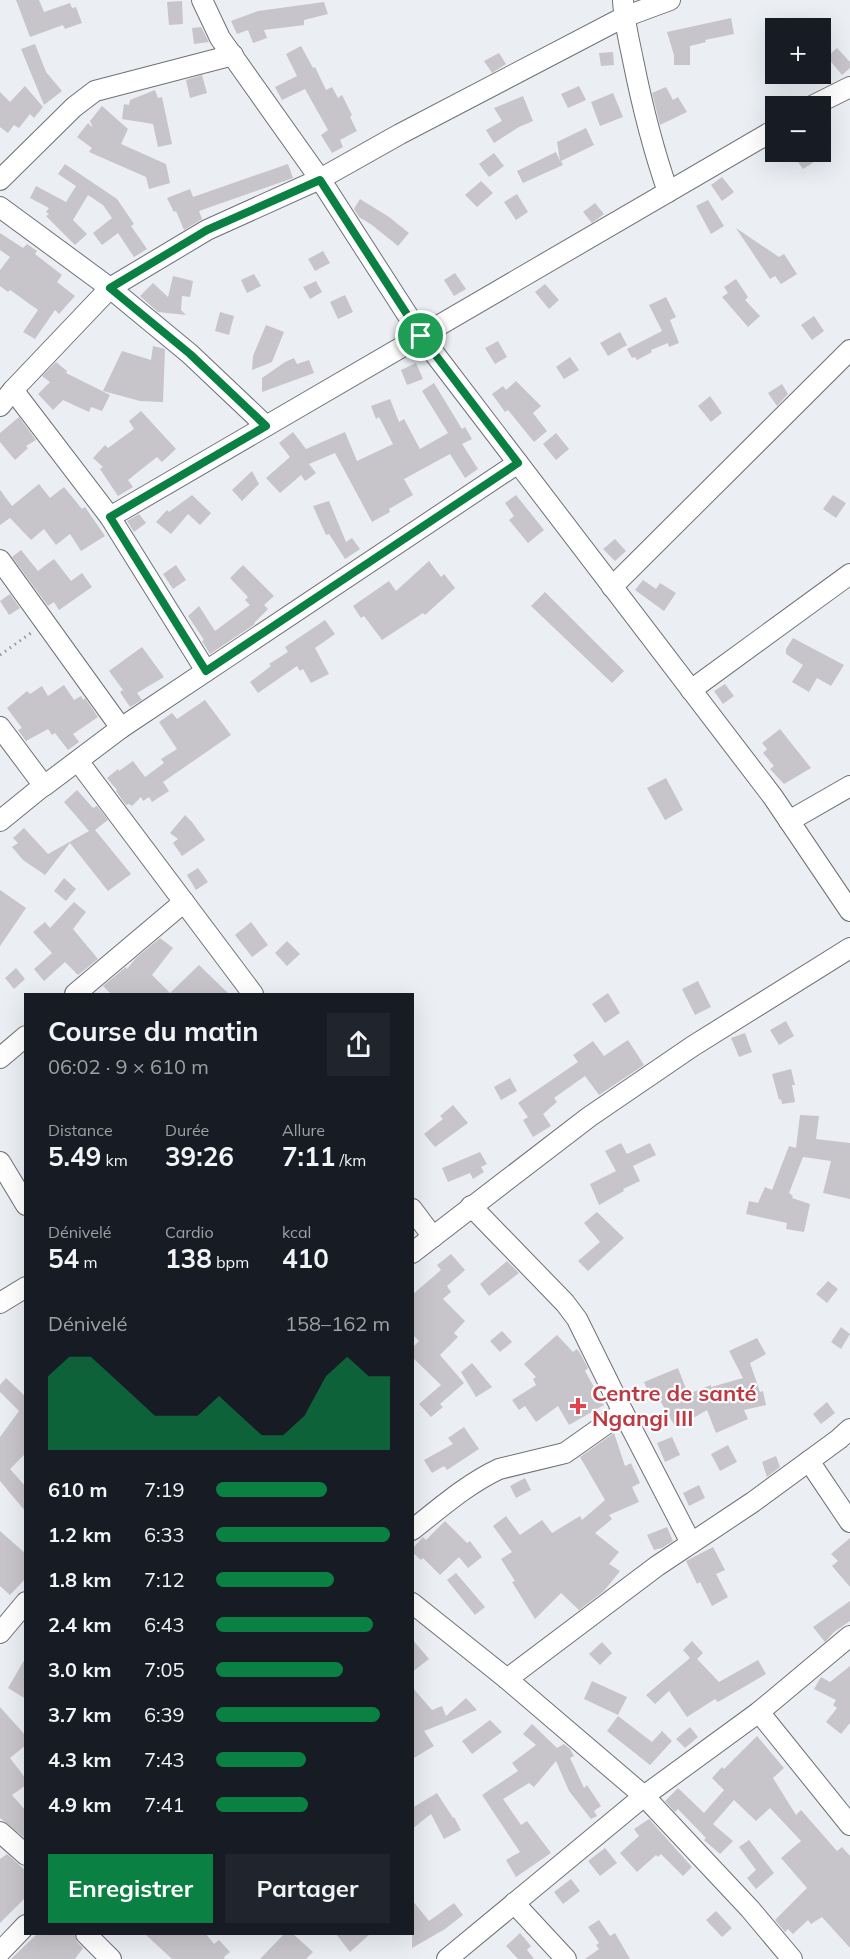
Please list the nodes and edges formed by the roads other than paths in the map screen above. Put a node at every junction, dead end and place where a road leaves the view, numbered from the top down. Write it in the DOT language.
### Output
graph roads {
  1 [pos="202,0"];
  2 [pos="670,0"];
  3 [pos="624,8"];
  4 [pos="233,54"];
  5 [pos="850,87"];
  6 [pos="831,96"];
  7 [pos="765,135"];
  8 [pos="0,180"];
  9 [pos="320,180"];
  10 [pos="668,192"];
  11 [pos="0,207"];
  12 [pos="110,288"];
  13 [pos="421,336"];
  14 [pos="850,350"];
  15 [pos="13,390"];
  16 [pos="0,406"];
  17 [pos="266,426"];
  18 [pos="518,463"];
  19 [pos="110,517"];
  20 [pos="0,560"];
  21 [pos="850,574"];
  22 [pos="612,587"];
  23 [pos="206,671"];
  24 [pos="691,690"];
  25 [pos="0,727"];
  26 [pos="121,728"];
  27 [pos="78,761"];
  28 [pos="43,786"];
  29 [pos="850,786"];
  30 [pos="789,820"];
  31 [pos="0,821"];
  32 [pos="183,902"];
  33 [pos="850,911"];
  34 [pos="850,948"];
  35 [pos="76,993"];
  36 [pos="252,993"];
  37 [pos="24,1038"];
  38 [pos="0,1058"];
  39 [pos="0,1162"];
  40 [pos="24,1201"];
  41 [pos="471,1206"];
  42 [pos="414,1212"];
  43 [pos="433,1237"];
  44 [pos="414,1251"];
  45 [pos="24,1288"];
  46 [pos="0,1304"];
  47 [pos="623,1412"];
  48 [pos="850,1429"];
  49 [pos="809,1461"];
  50 [pos="850,1522"];
  51 [pos="414,1528"];
  52 [pos="691,1543"];
  53 [pos="24,1604"];
  54 [pos="414,1605"];
  55 [pos="0,1633"];
  56 [pos="850,1636"];
  57 [pos="507,1679"];
  58 [pos="759,1712"];
  59 [pos="644,1796"];
  60 [pos="847,1813"];
  61 [pos="0,1832"];
  62 [pos="24,1853"];
  63 [pos="514,1903"];
  64 [pos="24,1927"];
  65 [pos="87,1935"];
  66 [pos="0,1952"];
  67 [pos="111,1959"];
  68 [pos="447,1959"];
  69 [pos="566,1959"];
  70 [pos="792,1959"];
  1 -- 4 [label="street"];
  2 -- 3 [label="street"];
  3 -- 9 [label="street"];
  3 -- 10 [label="street"];
  4 -- 8 [label="street"];
  4 -- 9 [label="street"];
  5 -- 6 [label="street"];
  7 -- 10 [label="street"];
  9 -- 12 [label="street"];
  9 -- 13 [label="street"];
  10 -- 13 [label="street"];
  11 -- 12 [label="street"];
  12 -- 15 [label="street"];
  12 -- 17 [label="street"];
  13 -- 17 [label="street"];
  13 -- 18 [label="street"];
  14 -- 22 [label="street"];
  15 -- 16 [label="street"];
  15 -- 19 [label="street"];
  17 -- 19 [label="street"];
  18 -- 22 [label="street"];
  18 -- 23 [label="street"];
  19 -- 23 [label="street"];
  20 -- 26 [label="street"];
  21 -- 24 [label="street"];
  22 -- 24 [label="street"];
  23 -- 26 [label="street"];
  24 -- 30 [label="street"];
  25 -- 28 [label="street"];
  26 -- 27 [label="street"];
  27 -- 28 [label="street"];
  27 -- 32 [label="street"];
  28 -- 31 [label="street"];
  29 -- 30 [label="street"];
  30 -- 33 [label="street"];
  32 -- 35 [label="street"];
  32 -- 36 [label="street"];
  34 -- 41 [label="street"];
  37 -- 38 [label="street"];
  39 -- 40 [label="street"];
  41 -- 43 [label="street"];
  41 -- 47 [label="street"];
  42 -- 43 [label="street"];
  43 -- 44 [label="street"];
  45 -- 46 [label="street"];
  47 -- 51 [label="street"];
  47 -- 52 [label="street"];
  48 -- 49 [label="street"];
  49 -- 50 [label="street"];
  49 -- 52 [label="street"];
  52 -- 57 [label="street"];
  53 -- 55 [label="street"];
  54 -- 57 [label="street"];
  56 -- 58 [label="street"];
  57 -- 59 [label="street"];
  58 -- 59 [label="street"];
  58 -- 60 [label="street"];
  59 -- 63 [label="street"];
  59 -- 70 [label="street"];
  61 -- 62 [label="street"];
  63 -- 68 [label="street"];
  63 -- 69 [label="street"];
  64 -- 66 [label="street"];
  65 -- 67 [label="street"];
}
